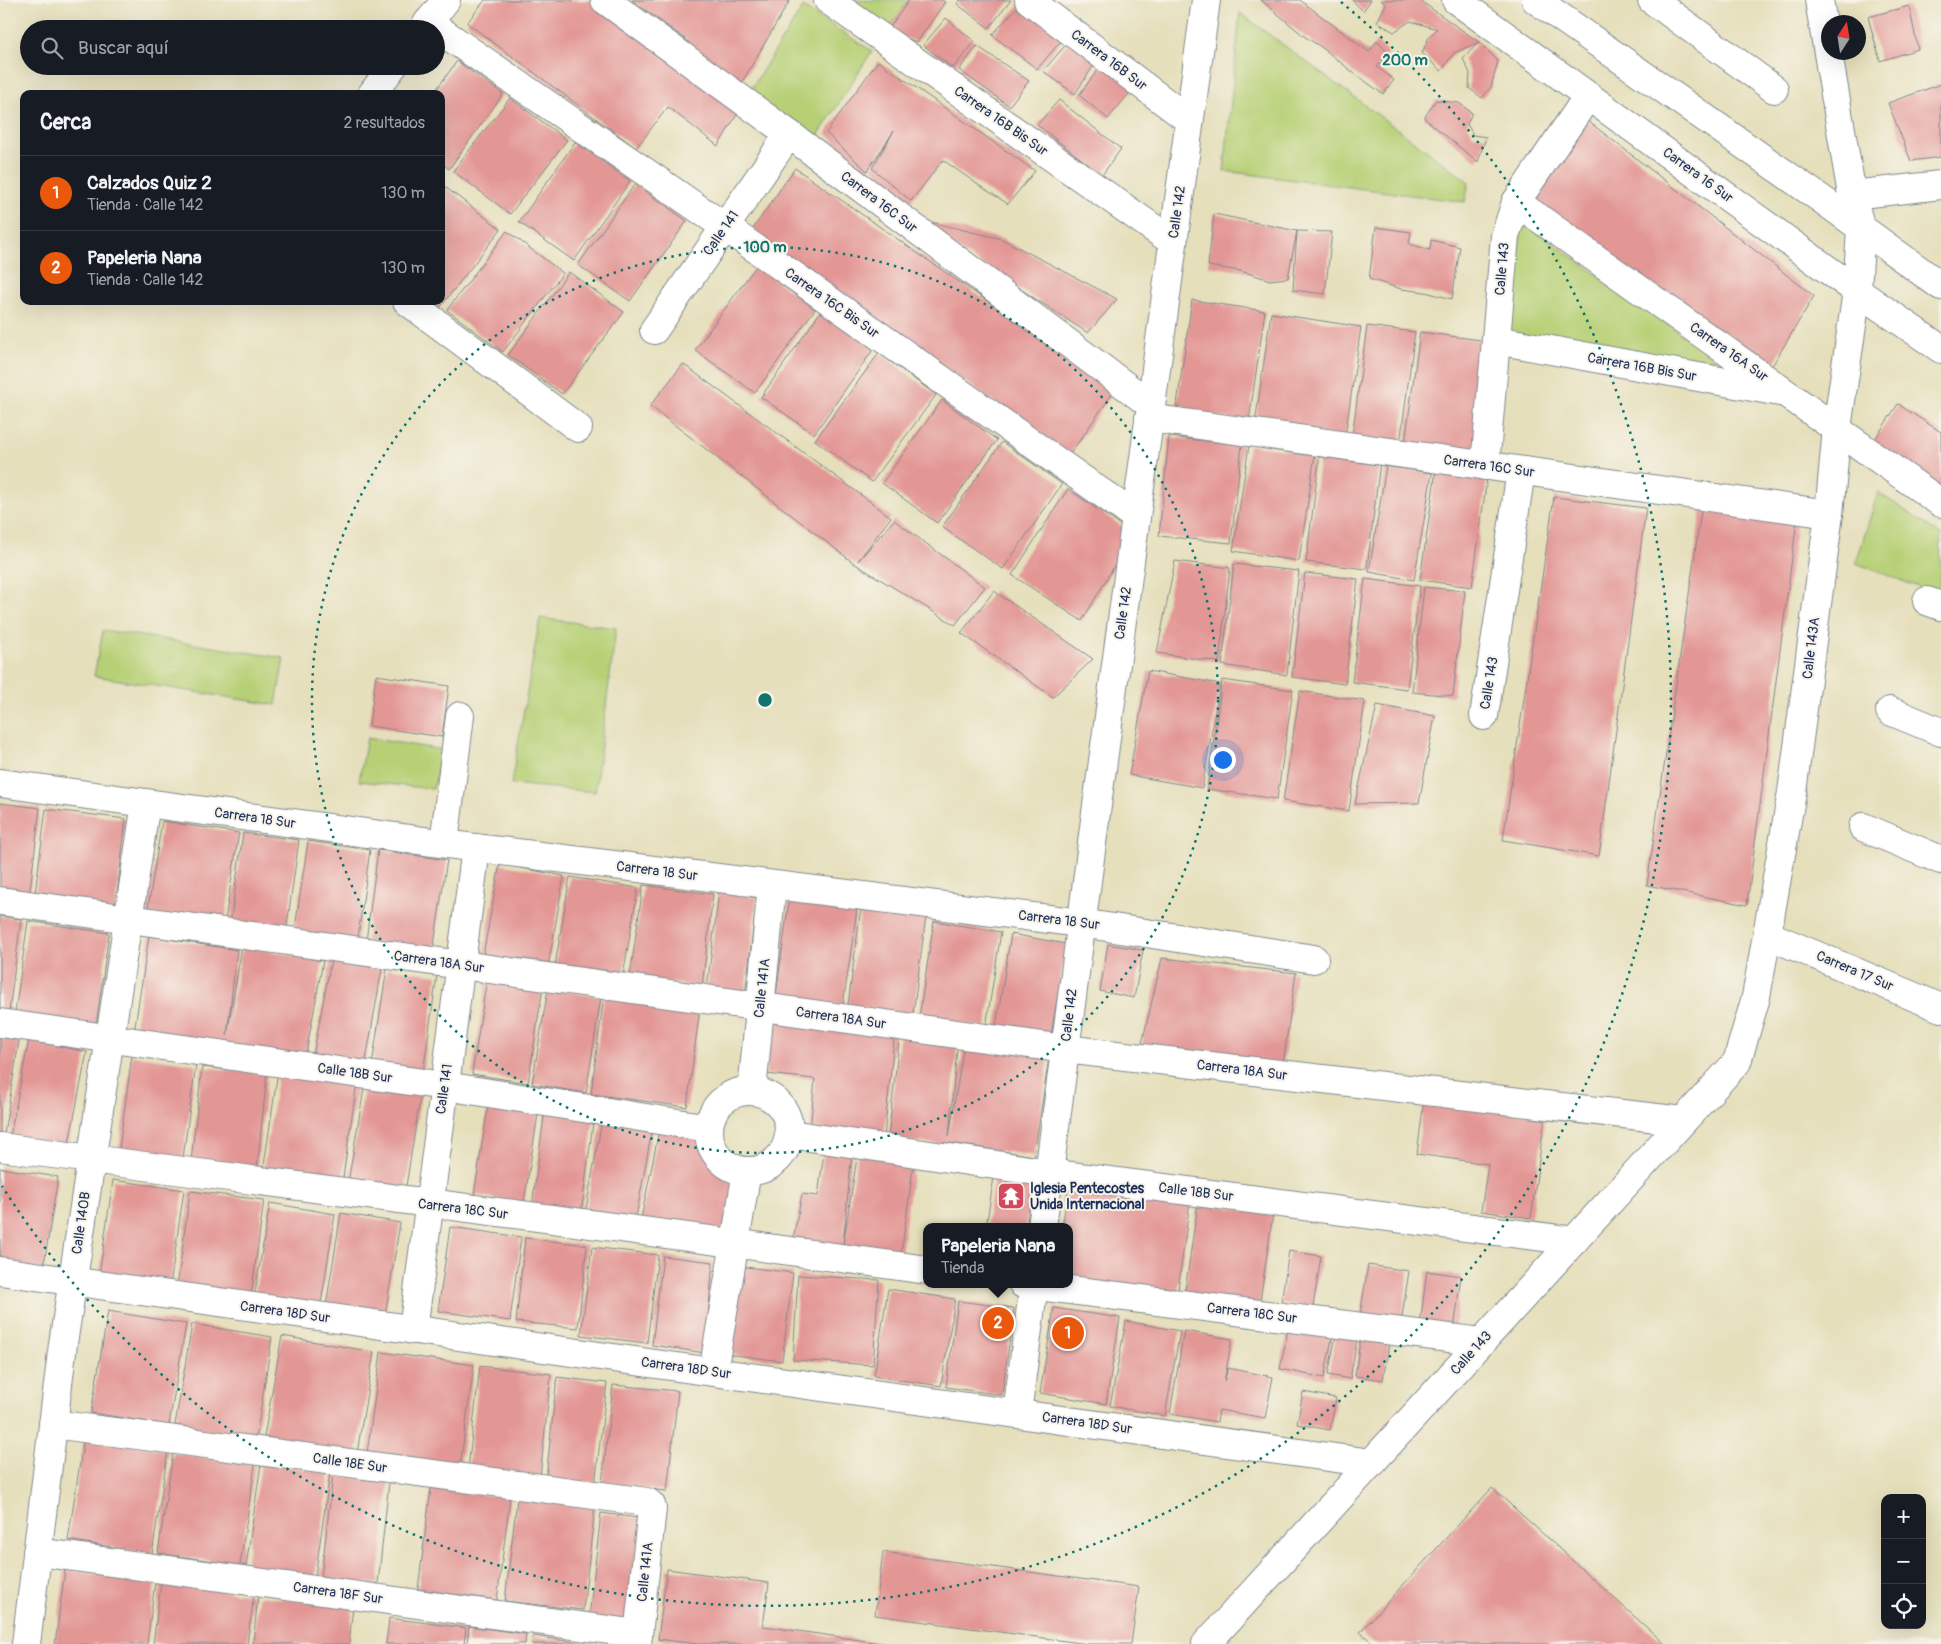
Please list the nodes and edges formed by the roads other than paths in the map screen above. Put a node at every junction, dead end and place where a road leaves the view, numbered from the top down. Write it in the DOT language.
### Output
graph roads {
  1 [pos="446,0"];
  2 [pos="605,0"];
  3 [pos="828,0"];
  4 [pos="1029,0"];
  5 [pos="1206,0"];
  6 [pos="1456,0"];
  7 [pos="1536,0"];
  8 [pos="1652,0"];
  9 [pos="1819,0"];
  10 [pos="430,20"];
  11 [pos="445,38"];
  12 [pos="386,75"];
  13 [pos="1774,89"];
  14 [pos="375,90"];
  15 [pos="1588,96"];
  16 [pos="1190,120"];
  17 [pos="789,134"];
  18 [pos="1941,184"];
  19 [pos="1852,194"];
  20 [pos="1516,202"];
  21 [pos="725,227"];
  22 [pos="1861,229"];
  23 [pos="1173,242"];
  24 [pos="1941,286"];
  25 [pos="1857,291"];
  26 [pos="412,305"];
  27 [pos="654,330"];
  28 [pos="1496,340"];
  29 [pos="1941,349"];
  30 [pos="1788,393"];
  31 [pos="1150,412"];
  32 [pos="578,428"];
  33 [pos="1836,428"];
  34 [pos="1485,466"];
  35 [pos="1521,471"];
  36 [pos="1941,503"];
  37 [pos="1829,514"];
  38 [pos="1136,517"];
  39 [pos="1890,711"];
  40 [pos="460,716"];
  41 [pos="1484,716"];
  42 [pos="1941,732"];
  43 [pos="0,783"];
  44 [pos="146,803"];
  45 [pos="1863,827"];
  46 [pos="444,843"];
  47 [pos="476,848"];
  48 [pos="1941,860"];
  49 [pos="772,885"];
  50 [pos="0,901"];
  51 [pos="127,919"];
  52 [pos="1081,923"];
  53 [pos="1768,935"];
  54 [pos="1314,959"];
  55 [pos="461,965"];
  56 [pos="760,1006"];
  57 [pos="1941,1008"];
  58 [pos="0,1023"];
  59 [pos="108,1038"];
  60 [pos="1065,1049"];
  61 [pos="1737,1062"];
  62 [pos="445,1086"];
  63 [pos="752,1091"];
  64 [pos="1683,1121"];
  65 [pos="709,1128"];
  66 [pos="790,1134"];
  67 [pos="0,1147"];
  68 [pos="90,1159"];
  69 [pos="747,1171"];
  70 [pos="1049,1173"];
  71 [pos="428,1204"];
  72 [pos="1043,1223"];
  73 [pos="1574,1241"];
  74 [pos="736,1243"];
  75 [pos="923,1269"];
  76 [pos="0,1271"];
  77 [pos="73,1282"];
  78 [pos="1030,1288"];
  79 [pos="1054,1288"];
  80 [pos="413,1330"];
  81 [pos="1481,1342"];
  82 [pos="713,1372"];
  83 [pos="1017,1413"];
  84 [pos="53,1424"];
  85 [pos="1372,1462"];
  86 [pos="647,1502"];
  87 [pos="38,1552"];
  88 [pos="638,1639"];
  89 [pos="26,1644"];
  90 [pos="1206,1644"];
  1 -- 10 [label="street"];
  2 -- 17 [label="street, Carrera 16C Sur"];
  3 -- 23 [label="street, Carrera 16B Bis Sur"];
  4 -- 16 [label="street, Carrera 16B Sur"];
  5 -- 16 [label="street, Calle 142"];
  6 -- 15 [label="street, Carrera 16 Sur"];
  7 -- 22 [label="street"];
  8 -- 13 [label="street"];
  9 -- 19 [label="street"];
  11 -- 21 [label="street, Carrera 16C Bis Sur"];
  12 -- 14 [label="street"];
  15 -- 20 [label="street, Calle 143"];
  15 -- 25 [label="street, Carrera 16 Sur"];
  16 -- 23 [label="street, Calle 142"];
  17 -- 21 [label="street, Calle 141"];
  17 -- 31 [label="street, Carrera 16C Sur"];
  18 -- 19 [label="street"];
  19 -- 22 [label="street"];
  20 -- 28 [label="street, Calle 143"];
  20 -- 30 [label="street, Carrera 16A Sur"];
  21 -- 27 [label="street, Calle 141"];
  21 -- 38 [label="street, Carrera 16C Bis Sur"];
  22 -- 24 [label="street"];
  22 -- 25 [label="street, Calle 143A"];
  23 -- 31 [label="street, Calle 142"];
  25 -- 29 [label="street, Carrera 16 Sur"];
  25 -- 33 [label="street, Calle 143A"];
  26 -- 32 [label="street"];
  28 -- 30 [label="street, Carrera 16B Bis Sur"];
  28 -- 34 [label="street, Calle 143"];
  30 -- 33 [label="street, Carrera 16A Sur"];
  31 -- 34 [label="street, Carrera 16C Sur"];
  31 -- 38 [label="street, Calle 142"];
  33 -- 36 [label="street, Carrera 16A Sur"];
  33 -- 37 [label="street, Calle 143A"];
  34 -- 35 [label="street, Carrera 16C Sur"];
  35 -- 37 [label="street, Carrera 16C Sur"];
  35 -- 41 [label="street, Calle 143"];
  37 -- 53 [label="street, Calle 143A"];
  38 -- 52 [label="street, Calle 142"];
  39 -- 42 [label="street"];
  40 -- 46 [label="street"];
  43 -- 44 [label="street, Carrera 18 Sur"];
  44 -- 46 [label="street, Carrera 18 Sur"];
  44 -- 51 [label="street, Calle 140B"];
  45 -- 48 [label="street"];
  46 -- 47 [label="street, Carrera 18 Sur"];
  47 -- 49 [label="street, Carrera 18 Sur"];
  47 -- 55 [label="street, Calle 141"];
  49 -- 52 [label="street, Carrera 18 Sur"];
  49 -- 56 [label="street, Calle 141A"];
  50 -- 51 [label="street, Carrera 18A Sur"];
  51 -- 55 [label="street, Carrera 18A Sur"];
  51 -- 59 [label="street, Calle 140B"];
  52 -- 54 [label="street, Carrera 18 Sur"];
  52 -- 60 [label="street, Calle 142"];
  53 -- 57 [label="street, Carrera 17 Sur"];
  53 -- 61 [label="street, Calle 143A"];
  55 -- 56 [label="street, Carrera 18A Sur"];
  55 -- 62 [label="street, Calle 141"];
  56 -- 60 [label="street, Carrera 18A Sur"];
  56 -- 63 [label="street, Calle 141A"];
  58 -- 59 [label="street, Calle 18B Sur"];
  59 -- 62 [label="street, Calle 18B Sur"];
  59 -- 68 [label="street, Calle 140B"];
  60 -- 64 [label="street, Carrera 18A Sur"];
  60 -- 70 [label="street, Calle 142"];
  61 -- 64 [label="street, Calle 143"];
  62 -- 65 [label="street, Calle 18B Sur"];
  62 -- 71 [label="street, Calle 141"];
  63 -- 65 [label="street"];
  63 -- 66 [label="street"];
  64 -- 73 [label="street, Calle 143"];
  65 -- 69 [label="street"];
  66 -- 69 [label="street"];
  66 -- 70 [label="street, Calle 18B Sur"];
  67 -- 68 [label="street, Carrera 18C Sur"];
  68 -- 71 [label="street, Carrera 18C Sur"];
  68 -- 77 [label="street, Calle 140B"];
  69 -- 74 [label="street"];
  70 -- 72 [label="street, Calle 142"];
  70 -- 73 [label="street, Calle 18B Sur"];
  71 -- 74 [label="street, Carrera 18C Sur"];
  71 -- 80 [label="street, Calle 141"];
  73 -- 81 [label="street, Calle 143"];
  74 -- 75 [label="street, Carrera 18C Sur"];
  74 -- 82 [label="street"];
  76 -- 77 [label="street, Carrera 18D Sur"];
  77 -- 80 [label="street, Carrera 18D Sur"];
  77 -- 84 [label="street, Calle 140B"];
  78 -- 83 [label="street"];
  79 -- 81 [label="street, Carrera 18C Sur"];
  80 -- 82 [label="street, Carrera 18D Sur"];
  81 -- 85 [label="street, Calle 143"];
  82 -- 83 [label="street, Carrera 18D Sur"];
  83 -- 85 [label="street, Carrera 18D Sur"];
  84 -- 86 [label="street, Calle 18E Sur"];
  84 -- 87 [label="street, Calle 140B"];
  85 -- 90 [label="street, Calle 143"];
  86 -- 88 [label="street, Calle 141A"];
  87 -- 88 [label="street, Carrera 18F Sur"];
  87 -- 89 [label="street, Calle 140B"];
}
